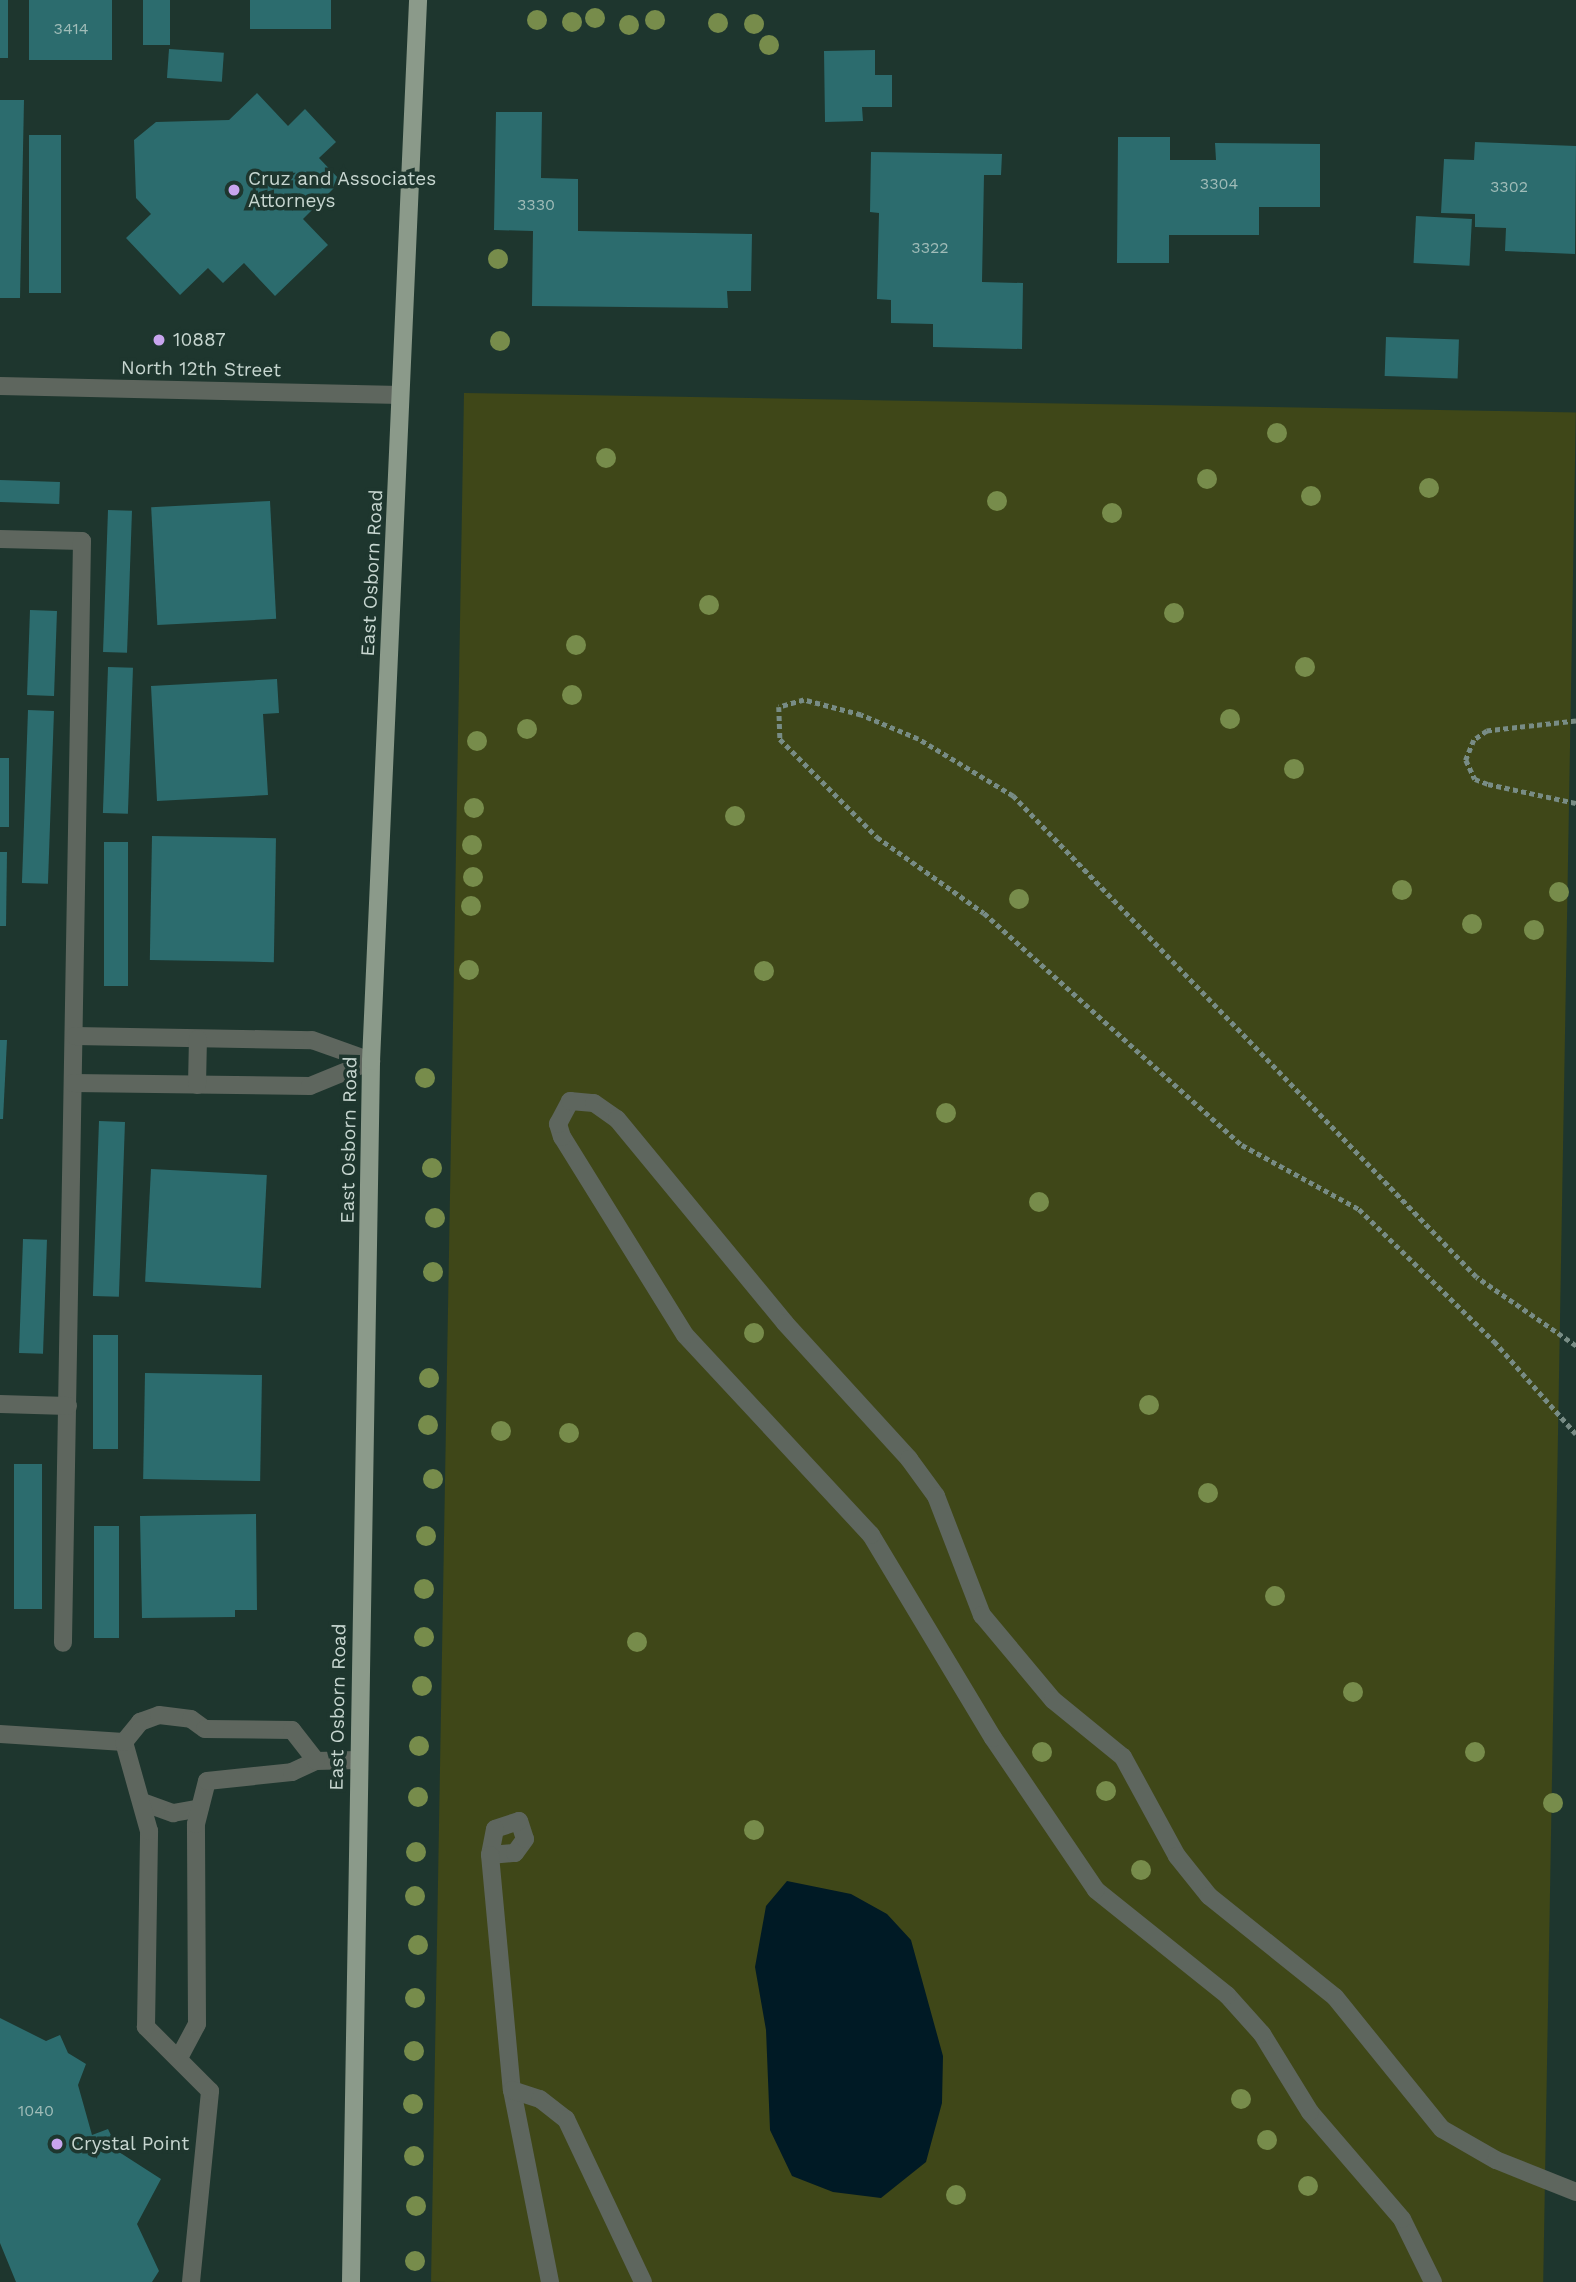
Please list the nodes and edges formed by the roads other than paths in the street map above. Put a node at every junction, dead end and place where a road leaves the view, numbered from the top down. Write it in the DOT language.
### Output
graph roads {
  1 [pos="418,0"];
  2 [pos="0,386"];
  3 [pos="400,395"];
  4 [pos="0,540"];
  5 [pos="75,1036"];
  6 [pos="198,1039"];
  7 [pos="371,1061"];
  8 [pos="73,1083"];
  9 [pos="197,1085"];
  10 [pos="0,1404"];
  11 [pos="68,1406"];
  12 [pos="63,1643"];
  13 [pos="0,1734"];
  14 [pos="124,1742"];
  15 [pos="358,1760"];
  16 [pos="316,1761"];
  17 [pos="145,1803"];
  18 [pos="200,1808"];
  19 [pos="490,1855"];
  20 [pos="180,2056"];
  21 [pos="512,2090"];
  22 [pos="1576,2192"];
  23 [pos="191,2282"];
  24 [pos="351,2282"];
  25 [pos="550,2282"];
  26 [pos="643,2282"];
  27 [pos="1433,2282"];
  1 -- 3 [label="main road, East Osborn Road"];
  2 -- 3 [label="street, North 12th Street"];
  3 -- 7 [label="main road, East Osborn Road"];
  4 -- 5 [label="street"];
  5 -- 6 [label="street"];
  5 -- 8 [label="street"];
  6 -- 7 [label="street"];
  6 -- 9 [label="street"];
  7 -- 9 [label="street"];
  7 -- 15 [label="main road, East Osborn Road"];
  8 -- 9 [label="street"];
  8 -- 11 [label="street"];
  10 -- 11 [label="street"];
  11 -- 12 [label="street"];
  13 -- 14 [label="street"];
  14 -- 16 [label="street"];
  14 -- 17 [label="street"];
  15 -- 16 [label="street"];
  15 -- 24 [label="main road, East Osborn Road"];
  16 -- 18 [label="street"];
  17 -- 18 [label="street"];
  17 -- 20 [label="street"];
  18 -- 20 [label="street"];
  19 -- 21 [label="street"];
  20 -- 23 [label="street"];
  21 -- 25 [label="street"];
  21 -- 26 [label="street"];
  22 -- 27 [label="street"];
}
